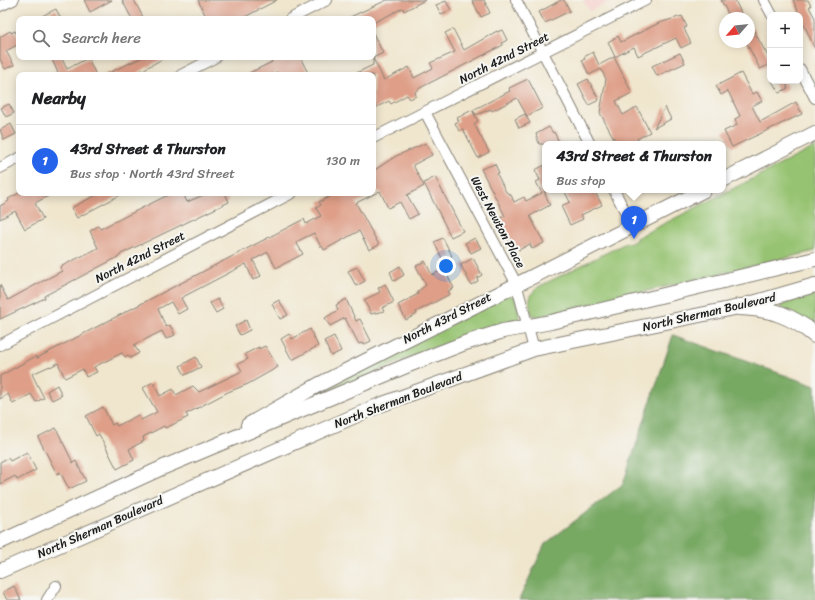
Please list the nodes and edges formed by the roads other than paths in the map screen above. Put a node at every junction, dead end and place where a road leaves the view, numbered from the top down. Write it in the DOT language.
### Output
graph roads {
  1 [pos="13,0"];
  2 [pos="327,0"];
  3 [pos="516,0"];
  4 [pos="646,0"];
  5 [pos="764,0"];
  6 [pos="0,6"];
  7 [pos="770,12"];
  8 [pos="296,16"];
  9 [pos="543,53"];
  10 [pos="210,60"];
  11 [pos="187,72"];
  12 [pos="803,76"];
  13 [pos="815,98"];
  14 [pos="425,112"];
  15 [pos="815,133"];
  16 [pos="376,136"];
  17 [pos="588,141"];
  18 [pos="16,160"];
  19 [pos="0,168"];
  20 [pos="726,178"];
  21 [pos="616,193"];
  22 [pos="698,193"];
  23 [pos="286,196"];
  24 [pos="633,227"];
  25 [pos="815,259"];
  26 [pos="516,283"];
  27 [pos="815,285"];
  28 [pos="739,307"];
  29 [pos="527,327"];
  30 [pos="815,336"];
  31 [pos="0,345"];
  32 [pos="534,349"];
  33 [pos="194,456"];
  34 [pos="0,542"];
  35 [pos="0,571"];
  36 [pos="56,586"];
  37 [pos="47,600"];
  1 -- 6 [label="street"];
  2 -- 8 [label="street"];
  3 -- 9 [label="street"];
  4 -- 9 [label="street, North 42nd Street"];
  5 -- 7 [label="street"];
  9 -- 14 [label="street, North 42nd Street"];
  9 -- 17 [label="street"];
  10 -- 11 [label="street"];
  12 -- 13 [label="street"];
  14 -- 16 [label="street, North 42nd Street"];
  14 -- 26 [label="street, West Newton Place"];
  15 -- 20 [label="main road"];
  18 -- 19 [label="street"];
  21 -- 24 [label="street"];
  22 -- 24 [label="main road, North 43rd Street"];
  23 -- 31 [label="street, North 42nd Street"];
  24 -- 26 [label="main road, North 43rd Street"];
  25 -- 29 [label="main road"];
  26 -- 29 [label="street, West Newton Place"];
  26 -- 33 [label="main road, North 43rd Street"];
  27 -- 28 [label="main road, North Sherman Boulevard"];
  28 -- 30 [label="main road"];
  28 -- 32 [label="main road, North Sherman Boulevard"];
  29 -- 32 [label="street, West Newton Place"];
  29 -- 33 [label="main road"];
  32 -- 35 [label="main road, North Sherman Boulevard"];
  33 -- 34 [label="main road"];
  36 -- 37 [label="street"];
}
